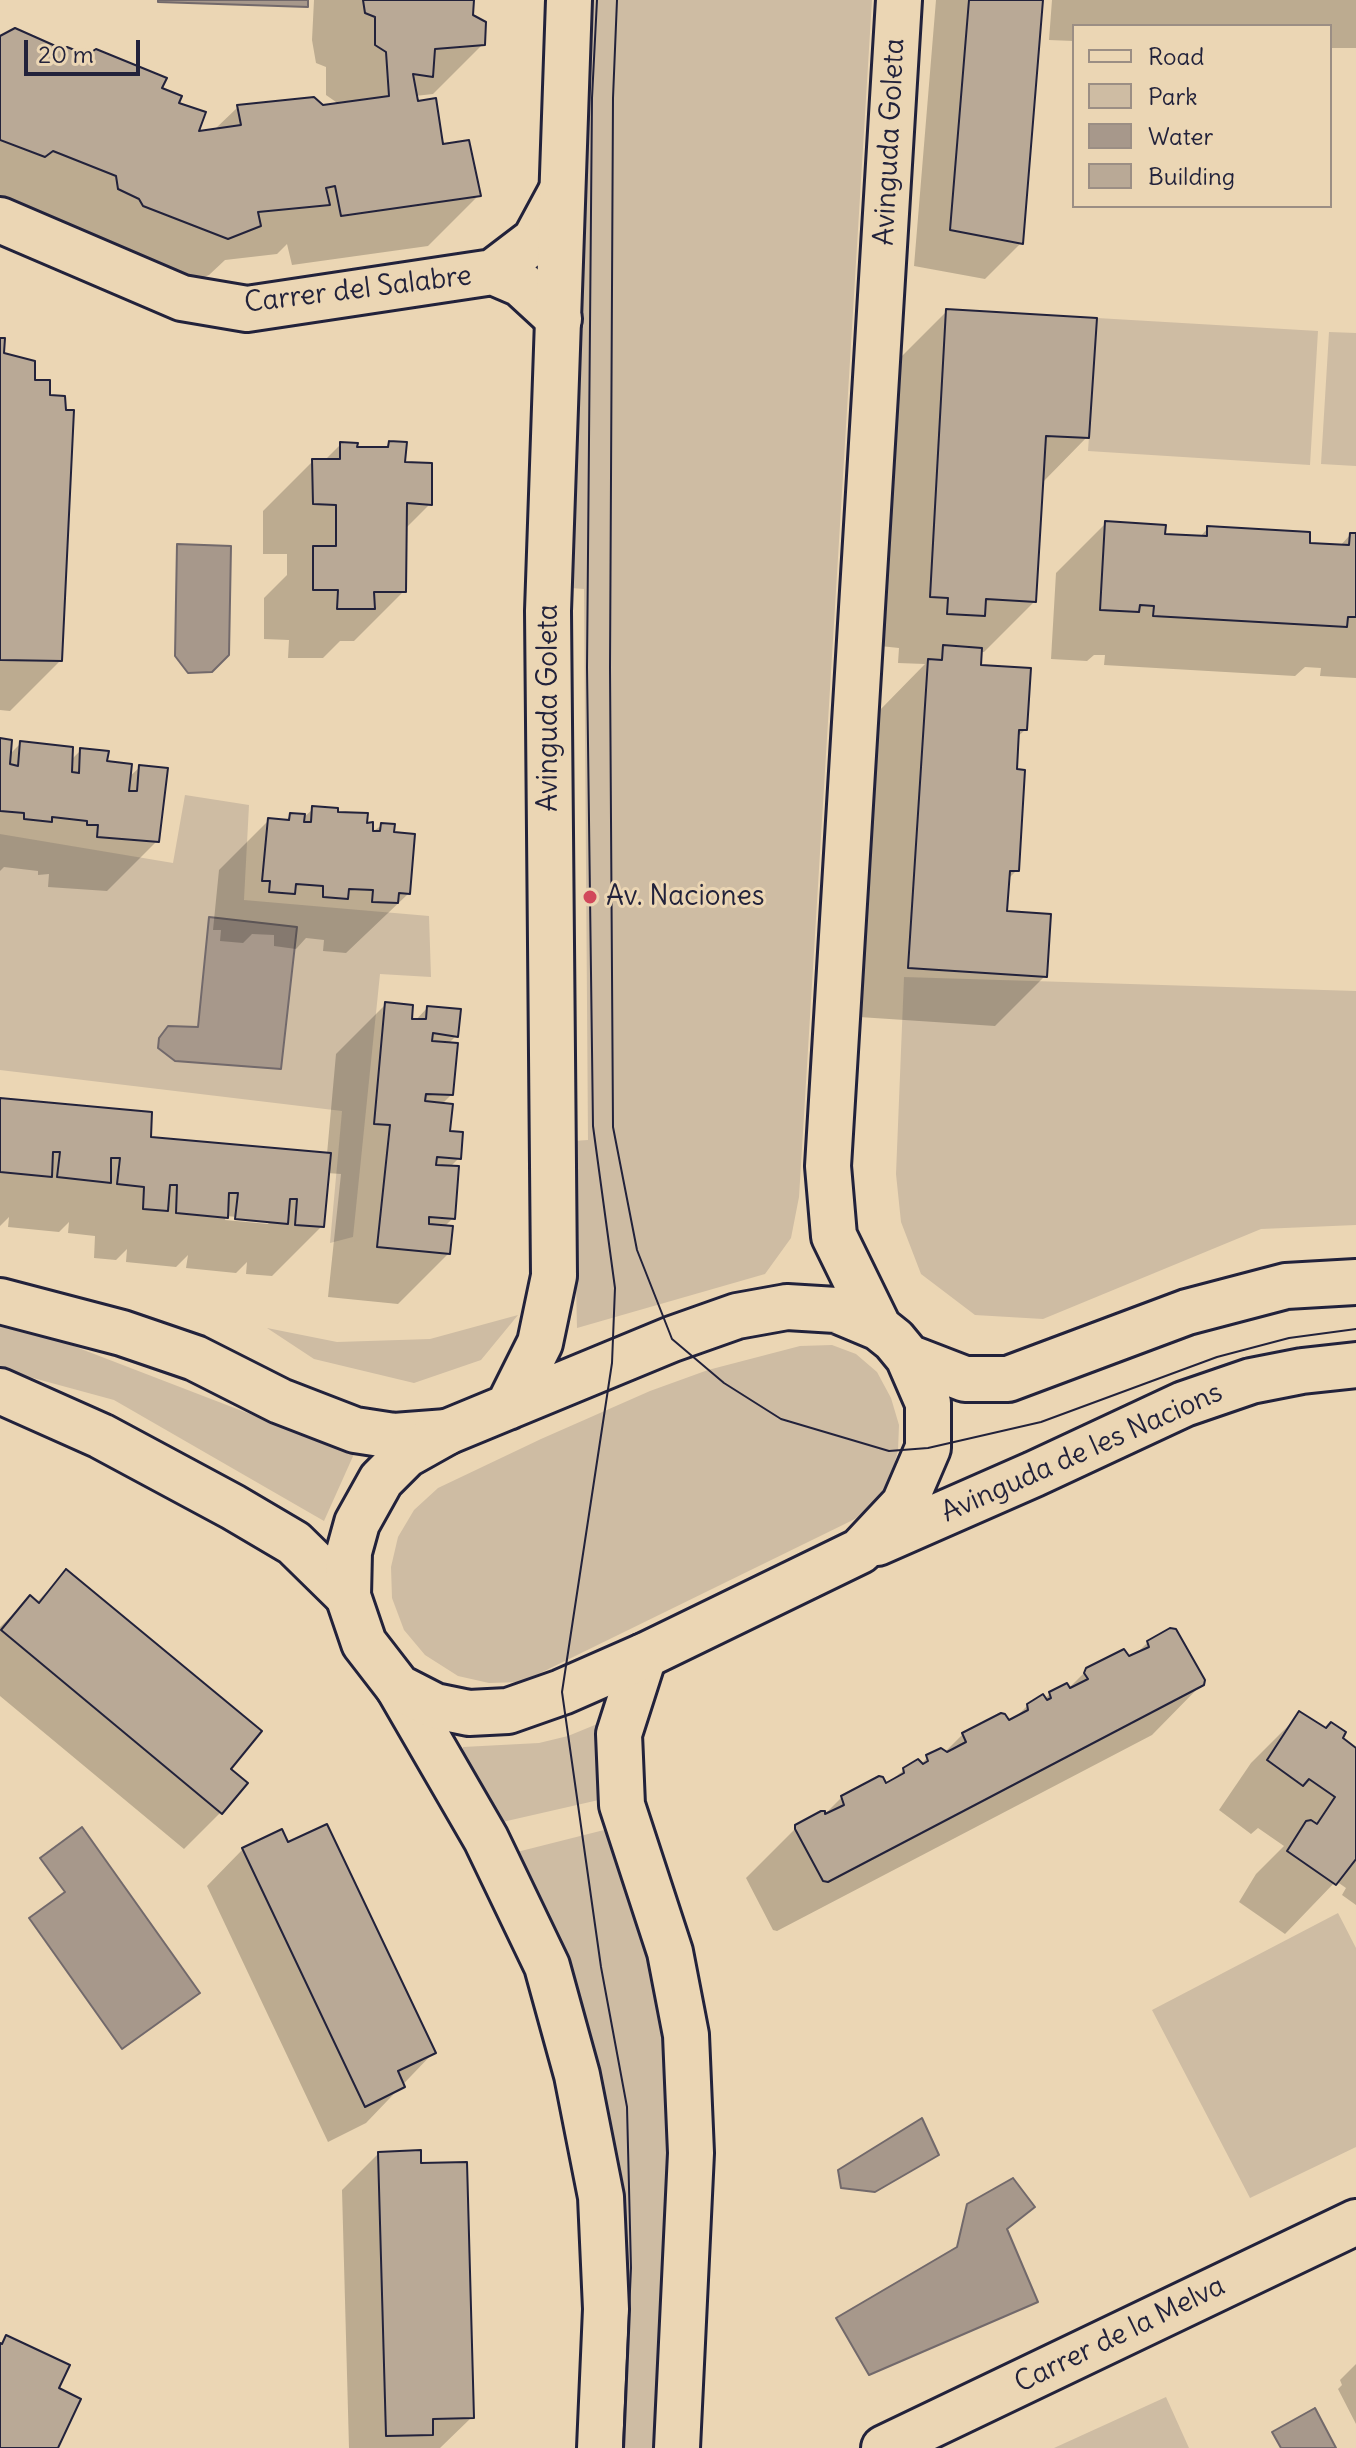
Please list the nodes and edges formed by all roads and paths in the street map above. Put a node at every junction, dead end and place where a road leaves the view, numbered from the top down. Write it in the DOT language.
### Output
graph roads {
  1 [pos="569,0"];
  2 [pos="899,0"];
  3 [pos="562,190"];
  4 [pos="0,220"];
  5 [pos="493,272"];
  6 [pos="559,319"];
  7 [pos="1356,1282"];
  8 [pos="0,1301"];
  9 [pos="893,1342"];
  10 [pos="1356,1365"];
  11 [pos="0,1391"];
  12 [pos="508,1407"];
  13 [pos="447,1432"];
  14 [pos="860,1551"];
  15 [pos="348,1596"];
  16 [pos="644,1656"];
  17 [pos="398,1687"];
  18 [pos="1356,2222"];
  19 [pos="600,2448"];
  20 [pos="677,2448"];
  21 [pos="884,2448"];
  1 -- 3 [label="main road, Avinguda Goleta"];
  2 -- 9 [label="main road, Avinguda Goleta"];
  3 -- 5 [label="main road, Carrer del Salabre"];
  3 -- 6 [label="main road, Avinguda Goleta"];
  4 -- 5 [label="main road, Carrer del Salabre"];
  5 -- 6 [label="main road, Carrer del Salabre"];
  6 -- 12 [label="main road, Avinguda Goleta"];
  7 -- 9 [label="main road"];
  8 -- 13 [label="main road"];
  9 -- 12 [label="main road"];
  9 -- 14 [label="main road, Avinguda Goleta"];
  10 -- 14 [label="main road, Avinguda de les Nacions"];
  11 -- 15 [label="main road"];
  12 -- 13 [label="main road"];
  13 -- 15 [label="main road"];
  14 -- 16 [label="main road, Avinguda de les Nacions"];
  15 -- 17 [label="main road"];
  16 -- 17 [label="main road, Avinguda de les Nacions"];
  16 -- 20 [label="main road"];
  17 -- 19 [label="main road"];
  18 -- 21 [label="main road, Carrer de la Melva"];
}
